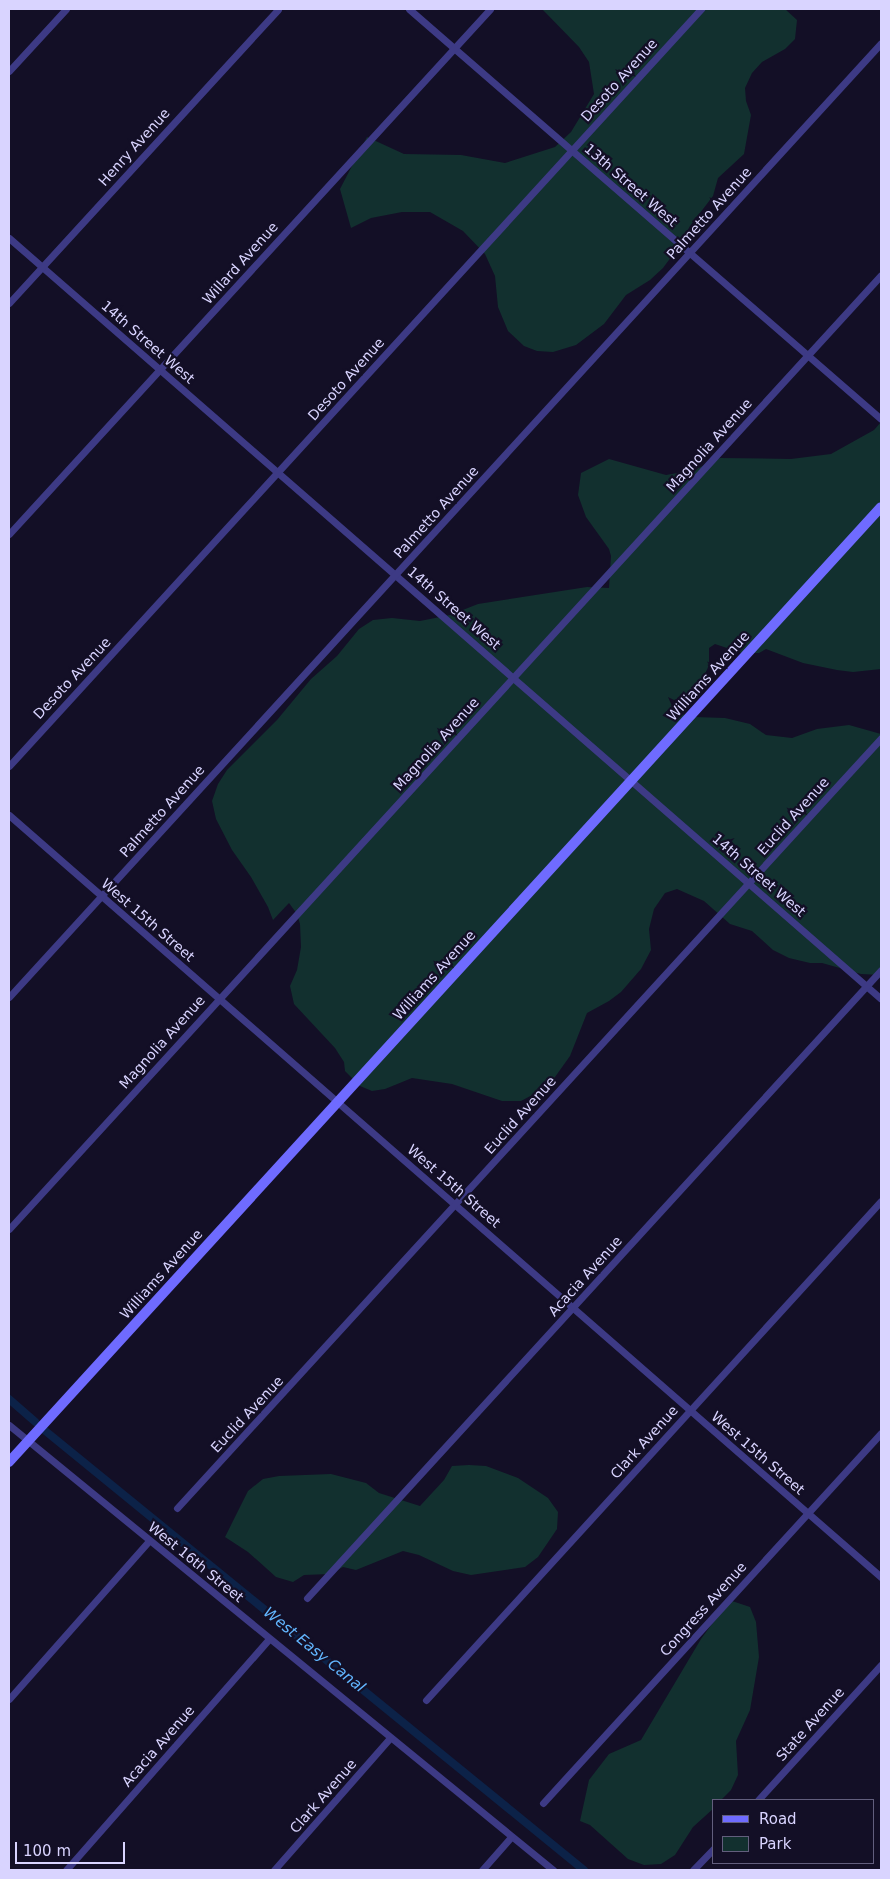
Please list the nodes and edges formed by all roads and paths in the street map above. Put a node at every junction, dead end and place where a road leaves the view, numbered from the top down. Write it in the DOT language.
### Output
graph roads {
  1 [pos="66,9"];
  2 [pos="278,9"];
  3 [pos="409,9"];
  4 [pos="490,9"];
  5 [pos="701,9"];
  6 [pos="881,43"];
  7 [pos="454,48"];
  8 [pos="9,72"];
  9 [pos="571,150"];
  10 [pos="9,238"];
  11 [pos="690,253"];
  12 [pos="42,267"];
  13 [pos="881,275"];
  14 [pos="9,303"];
  15 [pos="808,355"];
  16 [pos="160,369"];
  17 [pos="881,419"];
  18 [pos="278,472"];
  19 [pos="881,507"];
  20 [pos="9,534"];
  21 [pos="396,574"];
  22 [pos="514,677"];
  23 [pos="881,738"];
  24 [pos="9,766"];
  25 [pos="632,780"];
  26 [pos="9,815"];
  27 [pos="749,882"];
  28 [pos="102,896"];
  29 [pos="881,970"];
  30 [pos="867,986"];
  31 [pos="9,997"];
  32 [pos="220,998"];
  33 [pos="881,999"];
  34 [pos="338,1101"];
  35 [pos="881,1201"];
  36 [pos="455,1204"];
  37 [pos="9,1229"];
  38 [pos="573,1307"];
  39 [pos="690,1410"];
  40 [pos="9,1425"];
  41 [pos="881,1433"];
  42 [pos="27,1441"];
  43 [pos="9,1462"];
  44 [pos="177,1508"];
  45 [pos="808,1513"];
  46 [pos="149,1540"];
  47 [pos="881,1577"];
  48 [pos="307,1598"];
  49 [pos="270,1639"];
  50 [pos="881,1665"];
  51 [pos="9,1699"];
  52 [pos="426,1700"];
  53 [pos="390,1738"];
  54 [pos="759,1799"];
  55 [pos="543,1803"];
  56 [pos="511,1837"];
  57 [pos="712,1850"];
  58 [pos="66,1870"];
  59 [pos="274,1870"];
  60 [pos="482,1870"];
  61 [pos="553,1870"];
  62 [pos="693,1870"];
  1 -- 8 [label="street"];
  2 -- 12 [label="street, Henry Avenue"];
  3 -- 7 [label="street, 13th Street West"];
  4 -- 7 [label="street, Willard Avenue"];
  5 -- 9 [label="street, Desoto Avenue"];
  6 -- 11 [label="street, Palmetto Avenue"];
  7 -- 9 [label="street, 13th Street West"];
  7 -- 16 [label="street, Willard Avenue"];
  9 -- 11 [label="street, 13th Street West"];
  9 -- 18 [label="street, Desoto Avenue"];
  10 -- 12 [label="street, 14th Street West"];
  11 -- 15 [label="street, 13th Street West"];
  11 -- 21 [label="street, Palmetto Avenue"];
  12 -- 14 [label="street, Henry Avenue"];
  12 -- 16 [label="street, 14th Street West"];
  13 -- 15 [label="street, Magnolia Avenue"];
  15 -- 17 [label="street, 13th Street West"];
  15 -- 22 [label="street, Magnolia Avenue"];
  16 -- 18 [label="street, 14th Street West"];
  16 -- 20 [label="street, Willard Avenue"];
  18 -- 21 [label="street, 14th Street West"];
  18 -- 24 [label="street, Desoto Avenue"];
  19 -- 25 [label="street, Williams Avenue"];
  21 -- 22 [label="street, 14th Street West"];
  21 -- 28 [label="street, Palmetto Avenue"];
  22 -- 25 [label="street, 14th Street West"];
  22 -- 32 [label="street, Magnolia Avenue"];
  23 -- 27 [label="street, Euclid Avenue"];
  25 -- 27 [label="street, 14th Street West"];
  25 -- 34 [label="street, Williams Avenue"];
  26 -- 28 [label="street, West 15th Street"];
  27 -- 30 [label="street, 14th Street West"];
  27 -- 36 [label="street, Euclid Avenue"];
  28 -- 31 [label="street, Palmetto Avenue"];
  28 -- 32 [label="street, West 15th Street"];
  29 -- 30 [label="street, Acacia Avenue"];
  30 -- 33 [label="street, 14th Street West"];
  30 -- 38 [label="street, Acacia Avenue"];
  32 -- 34 [label="street, West 15th Street"];
  32 -- 37 [label="street, Magnolia Avenue"];
  34 -- 36 [label="street, West 15th Street"];
  34 -- 42 [label="street, Williams Avenue"];
  35 -- 39 [label="street, Clark Avenue"];
  36 -- 38 [label="street, West 15th Street"];
  36 -- 44 [label="street, Euclid Avenue"];
  38 -- 39 [label="street, West 15th Street"];
  38 -- 48 [label="street, Acacia Avenue"];
  39 -- 45 [label="street, West 15th Street"];
  39 -- 52 [label="street, Clark Avenue"];
  40 -- 42 [label="street, West 16th Street"];
  41 -- 45 [label="street, Congress Avenue"];
  42 -- 43 [label="street, Williams Avenue"];
  42 -- 46 [label="street, West 16th Street"];
  45 -- 47 [label="street, West 15th Street"];
  45 -- 55 [label="street, Congress Avenue"];
  46 -- 49 [label="street, West 16th Street"];
  46 -- 51 [label="street"];
  49 -- 53 [label="street, West 16th Street"];
  49 -- 58 [label="street, Acacia Avenue"];
  50 -- 54 [label="street, State Avenue"];
  53 -- 56 [label="street, West 16th Street"];
  53 -- 59 [label="street, Clark Avenue"];
  56 -- 60 [label="street"];
  56 -- 61 [label="street, West 16th Street"];
  57 -- 62 [label="street"];
}
